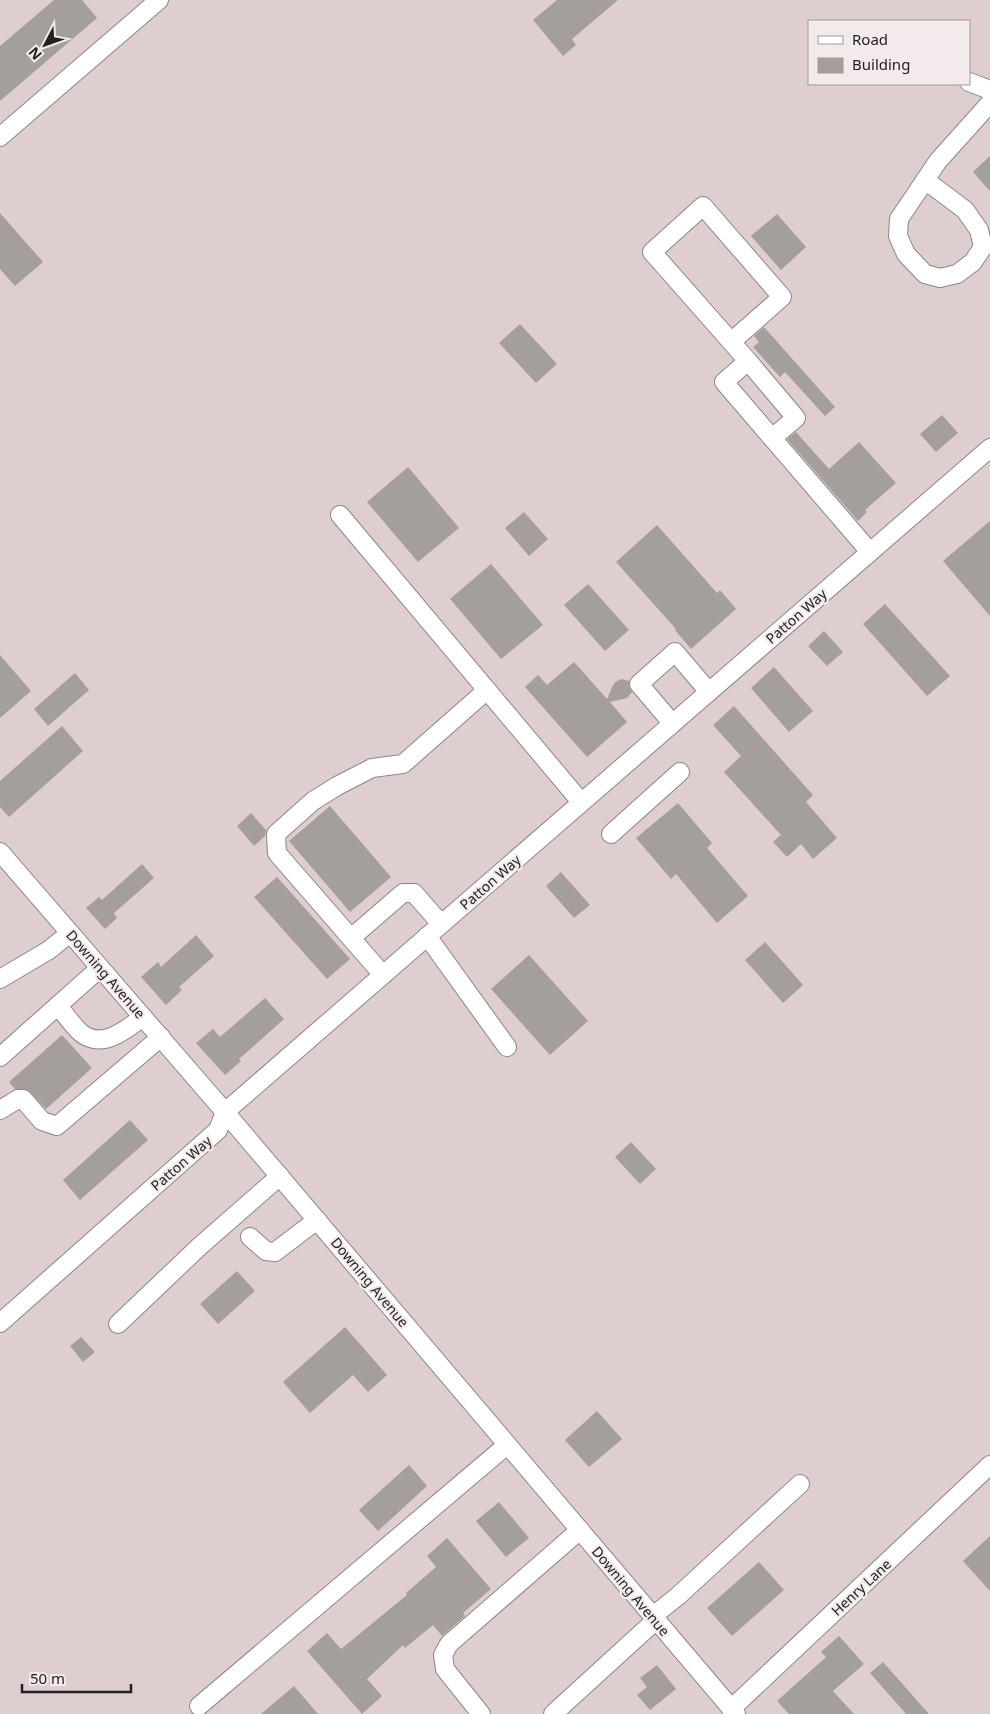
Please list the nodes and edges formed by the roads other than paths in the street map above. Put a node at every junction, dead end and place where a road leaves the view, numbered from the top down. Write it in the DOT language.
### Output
graph roads {
  1 [pos="159,0"];
  2 [pos="970,82"];
  3 [pos="990,90"];
  4 [pos="990,103"];
  5 [pos="0,137"];
  6 [pos="925,180"];
  7 [pos="731,342"];
  8 [pos="748,361"];
  9 [pos="772,438"];
  10 [pos="990,448"];
  11 [pos="340,515"];
  12 [pos="870,552"];
  13 [pos="487,690"];
  14 [pos="709,692"];
  15 [pos="672,723"];
  16 [pos="680,772"];
  17 [pos="582,802"];
  18 [pos="611,834"];
  19 [pos="0,852"];
  20 [pos="441,924"];
  21 [pos="70,933"];
  22 [pos="427,936"];
  23 [pos="351,938"];
  24 [pos="100,968"];
  25 [pos="383,975"];
  26 [pos="0,979"];
  27 [pos="58,1006"];
  28 [pos="143,1017"];
  29 [pos="161,1037"];
  30 [pos="507,1047"];
  31 [pos="0,1057"];
  32 [pos="0,1110"];
  33 [pos="225,1112"];
  34 [pos="280,1176"];
  35 [pos="317,1220"];
  36 [pos="250,1237"];
  37 [pos="0,1323"];
  38 [pos="118,1324"];
  39 [pos="507,1444"];
  40 [pos="990,1465"];
  41 [pos="800,1484"];
  42 [pos="580,1530"];
  43 [pos="655,1618"];
  44 [pos="199,1706"];
  45 [pos="734,1711"];
  46 [pos="482,1714"];
  47 [pos="553,1714"];
  1 -- 5 [label="street"];
  2 -- 3 [label="street"];
  4 -- 6 [label="street"];
  6 -- 6 [label="street"];
  7 -- 7 [label="street"];
  7 -- 8 [label="street"];
  8 -- 9 [label="street"];
  8 -- 9 [label="street"];
  9 -- 12 [label="street"];
  10 -- 12 [label="street, Patton Way"];
  11 -- 13 [label="street"];
  12 -- 14 [label="street, Patton Way"];
  13 -- 17 [label="street"];
  13 -- 23 [label="street"];
  14 -- 15 [label="street, Patton Way"];
  14 -- 15 [label="street"];
  15 -- 17 [label="street, Patton Way"];
  16 -- 18 [label="street"];
  17 -- 20 [label="street, Patton Way"];
  19 -- 21 [label="street, Downing Avenue"];
  20 -- 22 [label="street, Patton Way"];
  20 -- 23 [label="street"];
  21 -- 24 [label="street, Downing Avenue"];
  21 -- 26 [label="street"];
  22 -- 25 [label="street, Patton Way"];
  22 -- 30 [label="street"];
  23 -- 25 [label="street"];
  24 -- 27 [label="street"];
  24 -- 28 [label="street, Downing Avenue"];
  25 -- 33 [label="street, Patton Way"];
  27 -- 28 [label="street"];
  27 -- 31 [label="street"];
  28 -- 29 [label="street, Downing Avenue"];
  29 -- 32 [label="street"];
  29 -- 33 [label="street, Downing Avenue"];
  33 -- 34 [label="street, Downing Avenue"];
  33 -- 37 [label="street, Patton Way"];
  34 -- 35 [label="street, Downing Avenue"];
  34 -- 38 [label="street"];
  35 -- 36 [label="street"];
  35 -- 39 [label="street, Downing Avenue"];
  39 -- 42 [label="street, Downing Avenue"];
  39 -- 44 [label="street"];
  40 -- 45 [label="street, Henry Lane"];
  41 -- 43 [label="street"];
  42 -- 43 [label="street, Downing Avenue"];
  42 -- 46 [label="street"];
  43 -- 45 [label="street, Downing Avenue"];
  43 -- 47 [label="street"];
}
